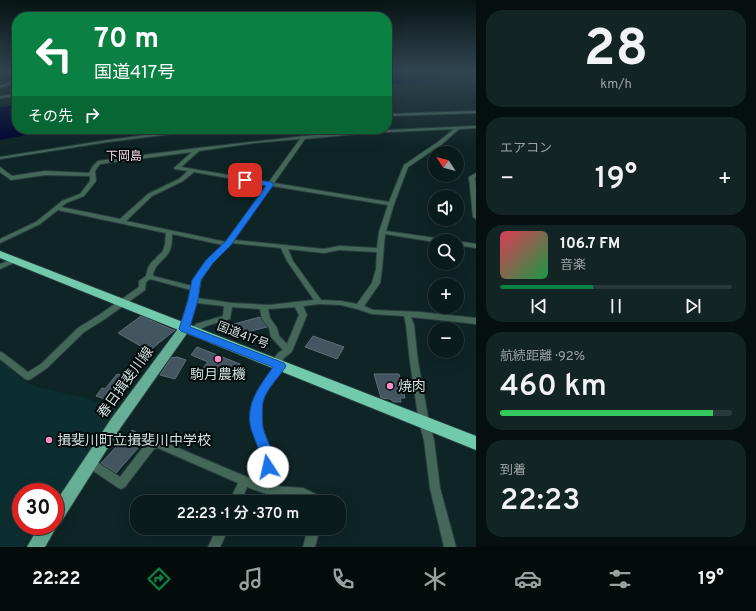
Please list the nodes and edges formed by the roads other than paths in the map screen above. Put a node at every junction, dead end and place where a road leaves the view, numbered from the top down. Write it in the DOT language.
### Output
graph roads {
  1 [pos="476,112"];
  2 [pos="392,115"];
  3 [pos="476,126"];
  4 [pos="458,127"];
  5 [pos="392,131"];
  6 [pos="163,134"];
  7 [pos="341,134"];
  8 [pos="304,137"];
  9 [pos="199,149"];
  10 [pos="0,158"];
  11 [pos="0,169"];
  12 [pos="192,171"];
  13 [pos="476,174"];
  14 [pos="92,175"];
  15 [pos="271,184"];
  16 [pos="390,204"];
  17 [pos="58,208"];
  18 [pos="476,217"];
  19 [pos="122,221"];
  20 [pos="169,232"];
  21 [pos="382,232"];
  22 [pos="428,239"];
  23 [pos="0,241"];
  24 [pos="229,242"];
  25 [pos="464,244"];
  26 [pos="476,246"];
  27 [pos="284,247"];
  28 [pos="381,250"];
  29 [pos="0,254"];
  30 [pos="16,260"];
  31 [pos="0,267"];
  32 [pos="149,277"];
  33 [pos="195,288"];
  34 [pos="193,300"];
  35 [pos="319,302"];
  36 [pos="122,303"];
  37 [pos="228,304"];
  38 [pos="298,304"];
  39 [pos="263,306"];
  40 [pos="358,307"];
  41 [pos="407,315"];
  42 [pos="476,321"];
  43 [pos="188,330"];
  44 [pos="288,350"];
  45 [pos="0,355"];
  46 [pos="278,365"];
  47 [pos="424,422"];
  48 [pos="476,443"];
  49 [pos="90,463"];
  50 [pos="244,482"];
  51 [pos="268,490"];
  52 [pos="238,495"];
  53 [pos="307,495"];
  54 [pos="64,502"];
  55 [pos="43,535"];
  56 [pos="220,535"];
  57 [pos="312,535"];
  58 [pos="35,547"];
  59 [pos="214,547"];
  60 [pos="308,547"];
  61 [pos="450,547"];
  1 -- 2 [label="street"];
  3 -- 4 [label="street"];
  4 -- 5 [label="street"];
  4 -- 16 [label="street"];
  6 -- 10 [label="street"];
  7 -- 8 [label="street"];
  8 -- 9 [label="street"];
  8 -- 15 [label="street"];
  9 -- 12 [label="street"];
  9 -- 14 [label="street"];
  11 -- 14 [label="street"];
  12 -- 15 [label="street"];
  12 -- 19 [label="street"];
  13 -- 18 [label="street"];
  14 -- 17 [label="street"];
  15 -- 16 [label="street"];
  15 -- 24 [label="street"];
  16 -- 21 [label="street"];
  17 -- 19 [label="street"];
  17 -- 23 [label="street"];
  19 -- 20 [label="street"];
  20 -- 24 [label="street"];
  20 -- 32 [label="street"];
  21 -- 22 [label="street"];
  21 -- 28 [label="street"];
  24 -- 27 [label="street"];
  24 -- 33 [label="street"];
  25 -- 26 [label="street"];
  27 -- 28 [label="street"];
  27 -- 35 [label="street"];
  28 -- 40 [label="street"];
  29 -- 30 [label="highway, 国道417号"];
  30 -- 31 [label="street"];
  30 -- 36 [label="highway, 国道417号"];
  32 -- 33 [label="street"];
  32 -- 36 [label="street"];
  33 -- 34 [label="street"];
  34 -- 37 [label="street"];
  34 -- 43 [label="street"];
  35 -- 38 [label="street"];
  35 -- 40 [label="street"];
  36 -- 43 [label="highway, 国道417号"];
  36 -- 45 [label="street"];
  37 -- 39 [label="street"];
  37 -- 43 [label="street"];
  38 -- 39 [label="street"];
  38 -- 44 [label="street"];
  39 -- 44 [label="street"];
  40 -- 41 [label="street"];
  41 -- 42 [label="street"];
  41 -- 47 [label="street"];
  43 -- 46 [label="highway, 国道417号"];
  43 -- 49 [label="main road, 春日揖斐川線"];
  44 -- 46 [label="street"];
  46 -- 47 [label="highway, 国道417号"];
  46 -- 51 [label="street"];
  47 -- 48 [label="highway, 国道417号"];
  47 -- 61 [label="street"];
  49 -- 50 [label="street"];
  49 -- 54 [label="main road, 春日揖斐川線"];
  50 -- 51 [label="street"];
  50 -- 52 [label="street"];
  51 -- 53 [label="street"];
  55 -- 58 [label="main road"];
  56 -- 59 [label="street"];
  57 -- 60 [label="street"];
}
